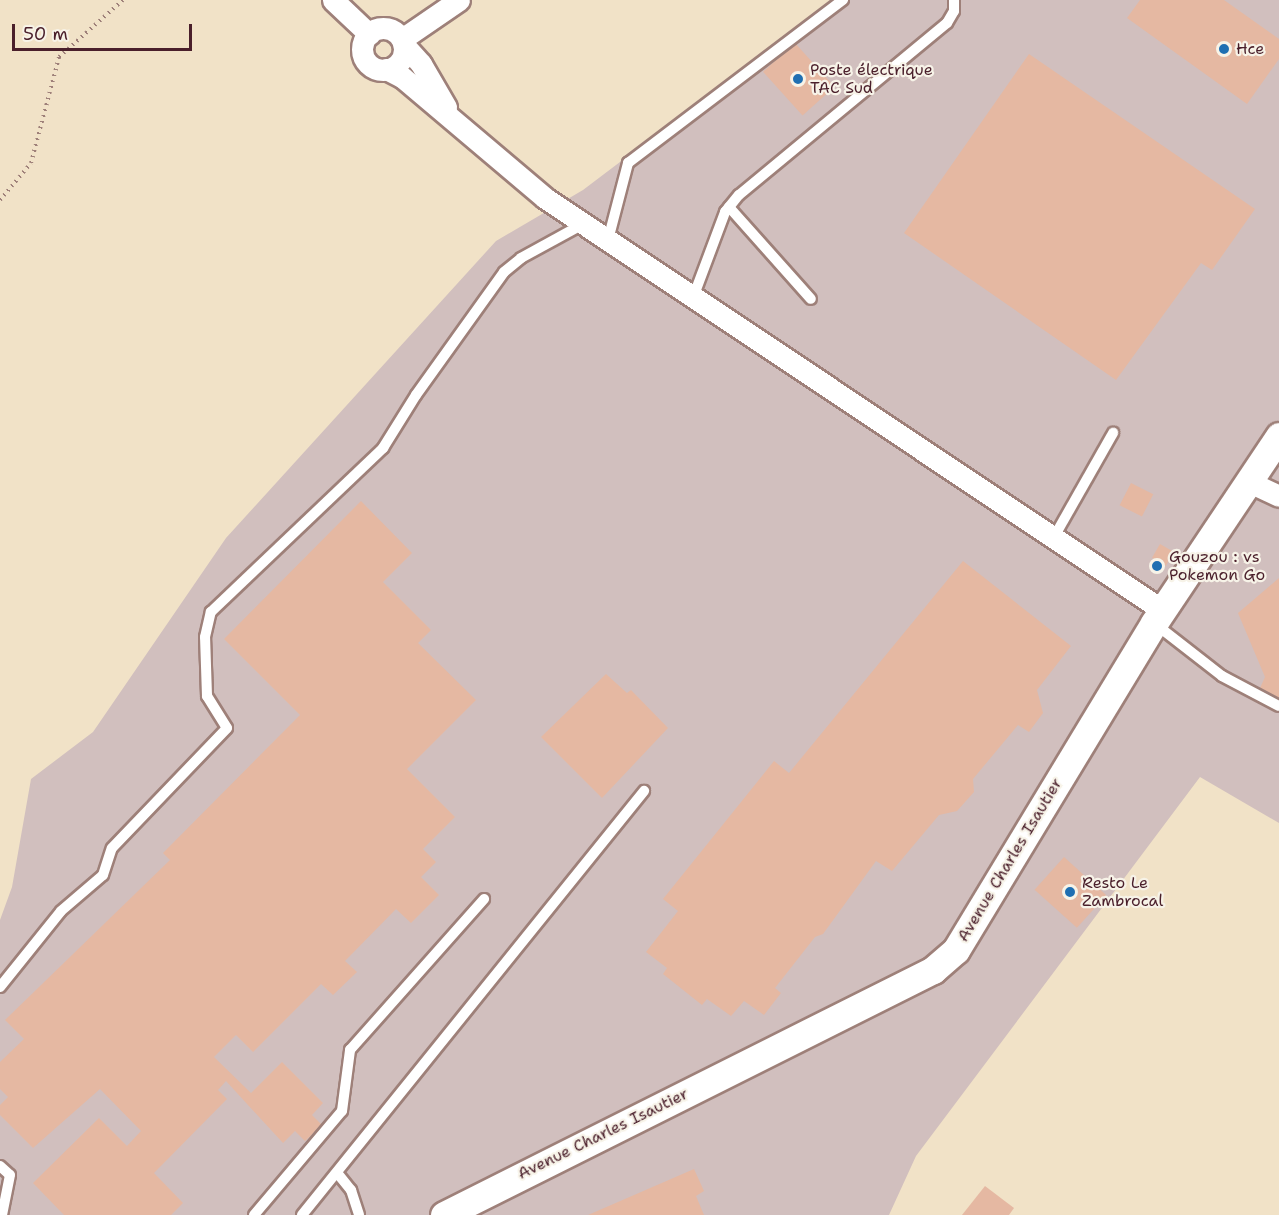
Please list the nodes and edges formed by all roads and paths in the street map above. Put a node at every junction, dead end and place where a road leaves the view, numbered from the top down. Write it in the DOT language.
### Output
graph roads {
  1 [pos="123,0"];
  2 [pos="333,0"];
  3 [pos="459,0"];
  4 [pos="843,0"];
  5 [pos="954,0"];
  6 [pos="369,33"];
  7 [pos="403,42"];
  8 [pos="386,69"];
  9 [pos="458,126"];
  10 [pos="0,200"];
  11 [pos="729,207"];
  12 [pos="583,224"];
  13 [pos="609,240"];
  14 [pos="694,295"];
  15 [pos="811,299"];
  16 [pos="1113,433"];
  17 [pos="1279,436"];
  18 [pos="1247,481"];
  19 [pos="1279,496"];
  20 [pos="1054,537"];
  21 [pos="1158,616"];
  22 [pos="1279,706"];
  23 [pos="644,791"];
  24 [pos="484,898"];
  25 [pos="0,987"];
  26 [pos="0,1166"];
  27 [pos="338,1174"];
  28 [pos="2,1215"];
  29 [pos="254,1215"];
  30 [pos="302,1215"];
  31 [pos="359,1215"];
  32 [pos="444,1215"];
  1 -- 10 [label="path"];
  2 -- 6 [label="street"];
  3 -- 7 [label="street"];
  4 -- 13 [label="lane"];
  5 -- 11 [label="lane"];
  6 -- 7 [label="street"];
  6 -- 8 [label="street"];
  7 -- 8 [label="street"];
  7 -- 9 [label="street"];
  8 -- 9 [label="street"];
  9 -- 12 [label="street"];
  11 -- 14 [label="lane"];
  11 -- 15 [label="lane"];
  12 -- 13 [label="street"];
  12 -- 25 [label="lane"];
  13 -- 14 [label="street"];
  14 -- 20 [label="street"];
  16 -- 20 [label="lane"];
  17 -- 18 [label="street, Avenue Charles Isautier"];
  18 -- 19 [label="street"];
  18 -- 21 [label="street, Avenue Charles Isautier"];
  20 -- 21 [label="street"];
  21 -- 22 [label="lane"];
  21 -- 32 [label="street, Avenue Charles Isautier"];
  23 -- 27 [label="lane"];
  24 -- 29 [label="lane"];
  26 -- 28 [label="lane"];
  27 -- 30 [label="lane"];
  27 -- 31 [label="lane"];
}
